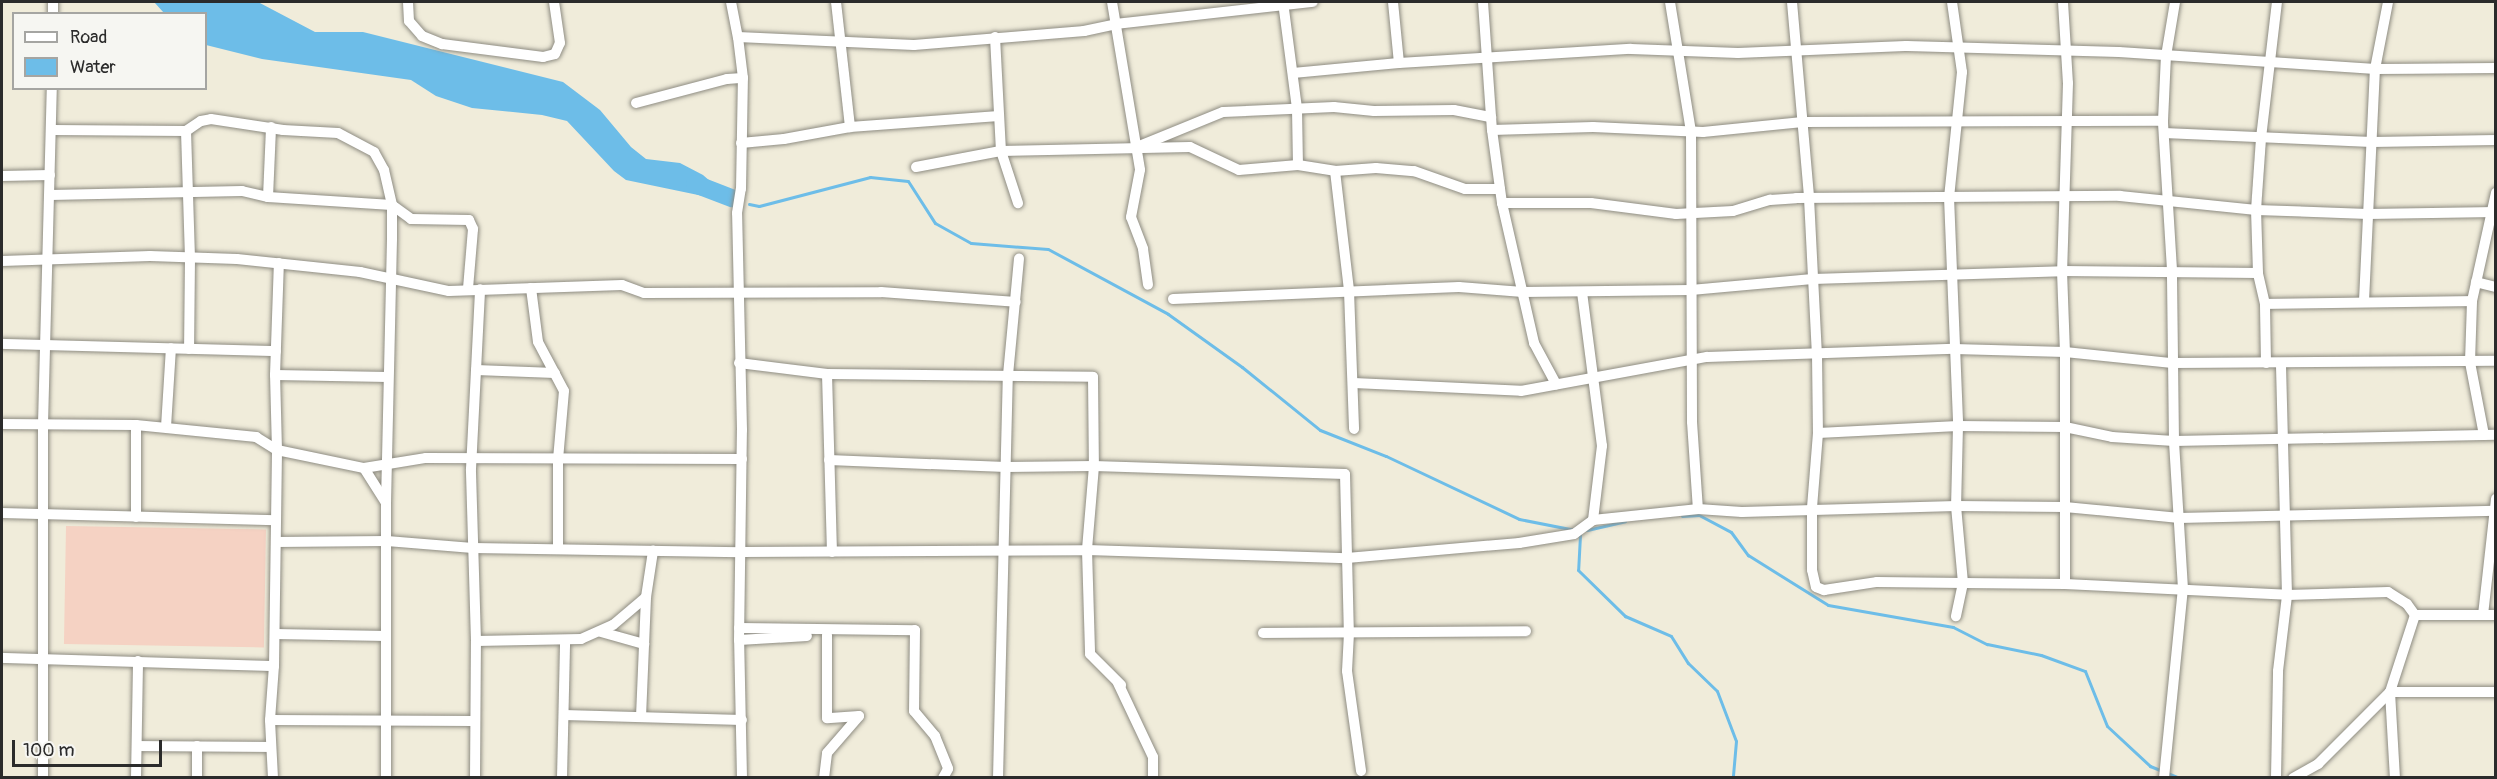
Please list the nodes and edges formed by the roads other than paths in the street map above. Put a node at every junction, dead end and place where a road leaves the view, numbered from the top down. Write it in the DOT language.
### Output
graph roads {
  1 [pos="408,2"];
  2 [pos="554,2"];
  3 [pos="731,2"];
  4 [pos="836,2"];
  5 [pos="1112,2"];
  6 [pos="1313,2"];
  7 [pos="1393,2"];
  8 [pos="1483,2"];
  9 [pos="1670,2"];
  10 [pos="1792,2"];
  11 [pos="1952,2"];
  12 [pos="2063,2"];
  13 [pos="2175,2"];
  14 [pos="2277,2"];
  15 [pos="2388,2"];
  16 [pos="1283,4"];
  17 [pos="1116,24"];
  18 [pos="738,37"];
  19 [pos="995,37"];
  20 [pos="842,42"];
  21 [pos="1961,48"];
  22 [pos="1679,50"];
  23 [pos="1798,50"];
  24 [pos="2067,50"];
  25 [pos="2166,56"];
  26 [pos="1487,57"];
  27 [pos="1399,63"];
  28 [pos="2270,64"];
  29 [pos="2496,68"];
  30 [pos="2375,69"];
  31 [pos="1293,73"];
  32 [pos="743,78"];
  33 [pos="52,90"];
  34 [pos="636,103"];
  35 [pos="1297,109"];
  36 [pos="999,116"];
  37 [pos="1491,117"];
  38 [pos="1959,120"];
  39 [pos="2163,121"];
  40 [pos="1803,123"];
  41 [pos="2066,123"];
  42 [pos="271,127"];
  43 [pos="850,127"];
  44 [pos="52,130"];
  45 [pos="1492,130"];
  46 [pos="186,131"];
  47 [pos="1691,132"];
  48 [pos="2164,133"];
  49 [pos="2261,138"];
  50 [pos="2496,140"];
  51 [pos="2372,142"];
  52 [pos="741,143"];
  53 [pos="1135,148"];
  54 [pos="1001,151"];
  55 [pos="1298,165"];
  56 [pos="916,167"];
  57 [pos="1335,171"];
  58 [pos="50,175"];
  59 [pos="2,176"];
  60 [pos="1500,189"];
  61 [pos="188,190"];
  62 [pos="2496,193"];
  63 [pos="50,195"];
  64 [pos="2063,195"];
  65 [pos="268,197"];
  66 [pos="1949,197"];
  67 [pos="1809,198"];
  68 [pos="2166,199"];
  69 [pos="1018,203"];
  70 [pos="1502,204"];
  71 [pos="392,205"];
  72 [pos="2256,210"];
  73 [pos="2494,212"];
  74 [pos="1689,213"];
  75 [pos="2368,214"];
  76 [pos="190,258"];
  77 [pos="47,259"];
  78 [pos="1019,259"];
  79 [pos="2,261"];
  80 [pos="279,263"];
  81 [pos="2172,270"];
  82 [pos="2062,271"];
  83 [pos="2258,273"];
  84 [pos="1953,274"];
  85 [pos="1813,279"];
  86 [pos="389,280"];
  87 [pos="2476,282"];
  88 [pos="1148,285"];
  89 [pos="2496,286"];
  90 [pos="531,288"];
  91 [pos="468,289"];
  92 [pos="480,289"];
  93 [pos="1691,290"];
  94 [pos="737,291"];
  95 [pos="1349,291"];
  96 [pos="1523,292"];
  97 [pos="1582,292"];
  98 [pos="1173,298"];
  99 [pos="2364,301"];
  100 [pos="2472,301"];
  101 [pos="1016,302"];
  102 [pos="2265,304"];
  103 [pos="2,344"];
  104 [pos="46,345"];
  105 [pos="171,348"];
  106 [pos="189,349"];
  107 [pos="1954,349"];
  108 [pos="276,351"];
  109 [pos="2065,352"];
  110 [pos="1817,354"];
  111 [pos="1692,359"];
  112 [pos="2496,361"];
  113 [pos="2470,362"];
  114 [pos="739,363"];
  115 [pos="2172,363"];
  116 [pos="2266,363"];
  117 [pos="2281,363"];
  118 [pos="476,370"];
  119 [pos="555,373"];
  120 [pos="827,374"];
  121 [pos="275,375"];
  122 [pos="1008,375"];
  123 [pos="1593,376"];
  124 [pos="388,377"];
  125 [pos="1354,383"];
  126 [pos="1556,384"];
  127 [pos="2,424"];
  128 [pos="44,424"];
  129 [pos="136,426"];
  130 [pos="1958,426"];
  131 [pos="166,427"];
  132 [pos="2064,427"];
  133 [pos="1354,429"];
  134 [pos="1818,433"];
  135 [pos="2490,435"];
  136 [pos="2174,441"];
  137 [pos="2281,441"];
  138 [pos="277,450"];
  139 [pos="472,458"];
  140 [pos="558,459"];
  141 [pos="742,459"];
  142 [pos="829,460"];
  143 [pos="386,466"];
  144 [pos="1094,466"];
  145 [pos="1006,467"];
  146 [pos="364,468"];
  147 [pos="2496,499"];
  148 [pos="386,503"];
  149 [pos="1956,506"];
  150 [pos="2065,507"];
  151 [pos="1812,508"];
  152 [pos="1698,509"];
  153 [pos="2495,511"];
  154 [pos="2,513"];
  155 [pos="44,515"];
  156 [pos="2284,516"];
  157 [pos="136,517"];
  158 [pos="2179,518"];
  159 [pos="276,520"];
  160 [pos="1593,520"];
  161 [pos="387,541"];
  162 [pos="276,542"];
  163 [pos="473,548"];
  164 [pos="558,548"];
  165 [pos="1003,550"];
  166 [pos="1087,550"];
  167 [pos="653,551"];
  168 [pos="741,552"];
  169 [pos="832,552"];
  170 [pos="1347,558"];
  171 [pos="1962,583"];
  172 [pos="2065,584"];
  173 [pos="2183,589"];
  174 [pos="2287,595"];
  175 [pos="646,597"];
  176 [pos="2415,615"];
  177 [pos="2483,615"];
  178 [pos="2496,615"];
  179 [pos="1956,616"];
  180 [pos="739,628"];
  181 [pos="915,630"];
  182 [pos="1526,631"];
  183 [pos="601,632"];
  184 [pos="1263,633"];
  185 [pos="1350,633"];
  186 [pos="275,634"];
  187 [pos="827,635"];
  188 [pos="386,636"];
  189 [pos="565,640"];
  190 [pos="739,640"];
  191 [pos="476,641"];
  192 [pos="644,644"];
  193 [pos="2,658"];
  194 [pos="42,658"];
  195 [pos="138,661"];
  196 [pos="274,666"];
  197 [pos="2390,692"];
  198 [pos="2496,692"];
  199 [pos="564,715"];
  200 [pos="641,717"];
  201 [pos="270,720"];
  202 [pos="742,720"];
  203 [pos="474,721"];
  204 [pos="386,722"];
  205 [pos="137,746"];
  206 [pos="197,746"];
  207 [pos="271,747"];
  208 [pos="1361,771"];
  209 [pos="43,777"];
  210 [pos="136,777"];
  211 [pos="197,777"];
  212 [pos="273,777"];
  213 [pos="386,777"];
  214 [pos="475,777"];
  215 [pos="562,777"];
  216 [pos="742,777"];
  217 [pos="824,777"];
  218 [pos="943,777"];
  219 [pos="998,777"];
  220 [pos="1153,777"];
  221 [pos="2164,777"];
  222 [pos="2276,777"];
  223 [pos="2293,777"];
  224 [pos="2395,777"];
  1 -- 2 [label="street"];
  3 -- 18 [label="street"];
  4 -- 20 [label="street"];
  5 -- 17 [label="street"];
  6 -- 16 [label="street"];
  7 -- 27 [label="street"];
  8 -- 26 [label="street"];
  9 -- 22 [label="street"];
  10 -- 23 [label="street"];
  11 -- 21 [label="street"];
  12 -- 24 [label="street"];
  13 -- 25 [label="street"];
  14 -- 28 [label="street"];
  15 -- 30 [label="street"];
  16 -- 17 [label="street"];
  16 -- 31 [label="street"];
  17 -- 19 [label="street"];
  17 -- 53 [label="street"];
  18 -- 20 [label="street"];
  18 -- 32 [label="street"];
  19 -- 20 [label="street"];
  19 -- 36 [label="street"];
  20 -- 43 [label="street"];
  21 -- 23 [label="street"];
  21 -- 24 [label="street"];
  21 -- 38 [label="street"];
  22 -- 23 [label="street"];
  22 -- 26 [label="street"];
  22 -- 47 [label="street"];
  23 -- 40 [label="street"];
  24 -- 25 [label="street"];
  24 -- 41 [label="street"];
  25 -- 28 [label="street"];
  25 -- 39 [label="street"];
  26 -- 27 [label="street"];
  26 -- 37 [label="street"];
  27 -- 31 [label="street"];
  28 -- 30 [label="street"];
  28 -- 49 [label="street"];
  29 -- 30 [label="street"];
  30 -- 51 [label="street"];
  31 -- 35 [label="street"];
  32 -- 34 [label="street"];
  32 -- 52 [label="street"];
  33 -- 44 [label="street"];
  35 -- 37 [label="street"];
  35 -- 53 [label="street"];
  35 -- 55 [label="street"];
  36 -- 43 [label="street"];
  36 -- 54 [label="street"];
  37 -- 45 [label="street"];
  38 -- 40 [label="street"];
  38 -- 41 [label="street"];
  38 -- 66 [label="street"];
  39 -- 41 [label="street"];
  39 -- 48 [label="street"];
  40 -- 47 [label="street"];
  40 -- 67 [label="street"];
  41 -- 64 [label="street"];
  42 -- 46 [label="street"];
  42 -- 65 [label="street"];
  42 -- 71 [label="street"];
  43 -- 52 [label="street"];
  44 -- 46 [label="street"];
  44 -- 58 [label="street"];
  45 -- 47 [label="street"];
  45 -- 60 [label="street"];
  46 -- 61 [label="street"];
  47 -- 74 [label="street"];
  48 -- 49 [label="street"];
  48 -- 68 [label="street"];
  49 -- 51 [label="street"];
  49 -- 72 [label="street"];
  50 -- 51 [label="street"];
  51 -- 75 [label="street"];
  52 -- 94 [label="street"];
  53 -- 54 [label="street"];
  53 -- 55 [label="street"];
  53 -- 88 [label="street"];
  54 -- 56 [label="street"];
  54 -- 69 [label="street"];
  55 -- 57 [label="street"];
  57 -- 60 [label="street"];
  57 -- 95 [label="street"];
  58 -- 59 [label="street"];
  58 -- 63 [label="street"];
  60 -- 70 [label="street"];
  61 -- 63 [label="street"];
  61 -- 65 [label="street"];
  61 -- 76 [label="street"];
  62 -- 73 [label="street"];
  63 -- 77 [label="street"];
  64 -- 66 [label="street"];
  64 -- 68 [label="street"];
  64 -- 82 [label="street"];
  65 -- 71 [label="street"];
  66 -- 67 [label="street"];
  66 -- 84 [label="street"];
  67 -- 74 [label="street"];
  67 -- 85 [label="street"];
  68 -- 72 [label="street"];
  68 -- 81 [label="street"];
  70 -- 74 [label="street"];
  70 -- 96 [label="street"];
  71 -- 86 [label="street"];
  71 -- 91 [label="street"];
  72 -- 75 [label="street"];
  72 -- 83 [label="street"];
  73 -- 75 [label="street"];
  73 -- 87 [label="street"];
  74 -- 93 [label="street"];
  75 -- 99 [label="street"];
  76 -- 77 [label="street"];
  76 -- 80 [label="street"];
  76 -- 106 [label="street"];
  77 -- 79 [label="street"];
  77 -- 104 [label="street"];
  78 -- 101 [label="street"];
  80 -- 86 [label="street"];
  80 -- 108 [label="street"];
  81 -- 82 [label="street"];
  81 -- 83 [label="street"];
  81 -- 115 [label="street"];
  82 -- 84 [label="street"];
  82 -- 109 [label="street"];
  83 -- 102 [label="street"];
  84 -- 85 [label="street"];
  84 -- 107 [label="street"];
  85 -- 93 [label="street"];
  85 -- 110 [label="street"];
  86 -- 91 [label="street"];
  86 -- 124 [label="street"];
  87 -- 89 [label="street"];
  87 -- 100 [label="street"];
  90 -- 92 [label="street"];
  90 -- 94 [label="street"];
  90 -- 119 [label="street"];
  91 -- 92 [label="street"];
  92 -- 118 [label="street"];
  93 -- 97 [label="street"];
  93 -- 111 [label="street"];
  94 -- 101 [label="street"];
  94 -- 114 [label="street"];
  95 -- 96 [label="street"];
  95 -- 98 [label="street"];
  95 -- 125 [label="street"];
  96 -- 97 [label="street"];
  96 -- 126 [label="street"];
  97 -- 123 [label="street"];
  99 -- 100 [label="street"];
  99 -- 102 [label="street"];
  100 -- 113 [label="street"];
  101 -- 122 [label="street"];
  102 -- 116 [label="street"];
  103 -- 104 [label="street"];
  104 -- 105 [label="street"];
  104 -- 128 [label="street"];
  105 -- 106 [label="street"];
  105 -- 131 [label="street"];
  106 -- 108 [label="street"];
  107 -- 109 [label="street"];
  107 -- 110 [label="street"];
  107 -- 130 [label="street"];
  108 -- 121 [label="street"];
  109 -- 115 [label="street"];
  109 -- 132 [label="street"];
  110 -- 111 [label="street"];
  110 -- 134 [label="street"];
  111 -- 123 [label="street"];
  111 -- 152 [label="street"];
  112 -- 113 [label="street"];
  113 -- 117 [label="street"];
  113 -- 135 [label="street"];
  114 -- 120 [label="street"];
  114 -- 141 [label="street"];
  115 -- 116 [label="street"];
  115 -- 136 [label="street"];
  116 -- 117 [label="street"];
  117 -- 137 [label="street"];
  118 -- 119 [label="street"];
  118 -- 139 [label="street"];
  119 -- 140 [label="street"];
  120 -- 122 [label="street"];
  120 -- 142 [label="street"];
  121 -- 124 [label="street"];
  121 -- 138 [label="street"];
  122 -- 144 [label="street"];
  122 -- 145 [label="street"];
  123 -- 126 [label="street"];
  123 -- 160 [label="street"];
  124 -- 143 [label="street"];
  125 -- 126 [label="street"];
  125 -- 133 [label="street"];
  127 -- 128 [label="street"];
  128 -- 129 [label="street"];
  128 -- 155 [label="street"];
  129 -- 131 [label="street"];
  129 -- 157 [label="street"];
  130 -- 132 [label="street"];
  130 -- 134 [label="street"];
  130 -- 149 [label="street"];
  131 -- 138 [label="street"];
  132 -- 136 [label="street"];
  132 -- 150 [label="street"];
  134 -- 151 [label="street"];
  135 -- 137 [label="street"];
  136 -- 137 [label="street"];
  136 -- 158 [label="street"];
  137 -- 156 [label="street"];
  138 -- 146 [label="street"];
  138 -- 159 [label="street"];
  139 -- 140 [label="street"];
  139 -- 143 [label="street"];
  139 -- 163 [label="street"];
  140 -- 141 [label="street"];
  140 -- 164 [label="street"];
  141 -- 168 [label="street"];
  142 -- 145 [label="street"];
  142 -- 169 [label="street"];
  143 -- 146 [label="street"];
  143 -- 148 [label="street"];
  144 -- 145 [label="street"];
  144 -- 166 [label="street"];
  144 -- 170 [label="street"];
  145 -- 165 [label="street"];
  146 -- 148 [label="street"];
  147 -- 153 [label="street"];
  148 -- 161 [label="street"];
  149 -- 150 [label="street"];
  149 -- 151 [label="street"];
  149 -- 171 [label="street"];
  150 -- 158 [label="street"];
  150 -- 172 [label="street"];
  151 -- 152 [label="street"];
  151 -- 171 [label="street"];
  152 -- 160 [label="street"];
  153 -- 156 [label="street"];
  153 -- 177 [label="street"];
  154 -- 155 [label="street"];
  155 -- 157 [label="street"];
  155 -- 194 [label="street"];
  156 -- 158 [label="street"];
  156 -- 174 [label="street"];
  157 -- 159 [label="street"];
  158 -- 173 [label="street"];
  159 -- 162 [label="street"];
  160 -- 170 [label="street"];
  161 -- 162 [label="street"];
  161 -- 163 [label="street"];
  161 -- 188 [label="street"];
  162 -- 186 [label="street"];
  163 -- 164 [label="street"];
  163 -- 191 [label="street"];
  164 -- 167 [label="street"];
  165 -- 166 [label="street"];
  165 -- 169 [label="street"];
  165 -- 219 [label="street"];
  166 -- 170 [label="street"];
  166 -- 220 [label="street"];
  167 -- 168 [label="street"];
  167 -- 175 [label="street"];
  168 -- 169 [label="street"];
  168 -- 180 [label="street"];
  170 -- 185 [label="street"];
  171 -- 172 [label="street"];
  171 -- 179 [label="street"];
  172 -- 173 [label="street"];
  173 -- 174 [label="street"];
  173 -- 221 [label="street"];
  174 -- 176 [label="street"];
  174 -- 222 [label="street"];
  175 -- 183 [label="street"];
  175 -- 192 [label="street"];
  176 -- 177 [label="street"];
  176 -- 197 [label="street"];
  177 -- 178 [label="street"];
  180 -- 181 [label="street"];
  180 -- 190 [label="street"];
  181 -- 187 [label="street"];
  181 -- 218 [label="street"];
  182 -- 185 [label="street"];
  183 -- 189 [label="street"];
  183 -- 192 [label="street"];
  184 -- 185 [label="street"];
  185 -- 208 [label="street"];
  186 -- 188 [label="street"];
  186 -- 196 [label="street"];
  187 -- 190 [label="street"];
  187 -- 217 [label="street"];
  188 -- 204 [label="street"];
  189 -- 191 [label="street"];
  189 -- 199 [label="street"];
  190 -- 202 [label="street"];
  191 -- 203 [label="street"];
  192 -- 200 [label="street"];
  193 -- 194 [label="street"];
  194 -- 195 [label="street"];
  194 -- 209 [label="street"];
  195 -- 196 [label="street"];
  195 -- 205 [label="street"];
  196 -- 201 [label="street"];
  197 -- 198 [label="street"];
  197 -- 223 [label="street"];
  197 -- 224 [label="street"];
  199 -- 200 [label="street"];
  199 -- 215 [label="street"];
  200 -- 202 [label="street"];
  201 -- 204 [label="street"];
  201 -- 207 [label="street"];
  202 -- 216 [label="street"];
  203 -- 204 [label="street"];
  203 -- 214 [label="street"];
  204 -- 213 [label="street"];
  205 -- 206 [label="street"];
  205 -- 210 [label="street"];
  206 -- 207 [label="street"];
  206 -- 211 [label="street"];
  207 -- 212 [label="street"];
}
